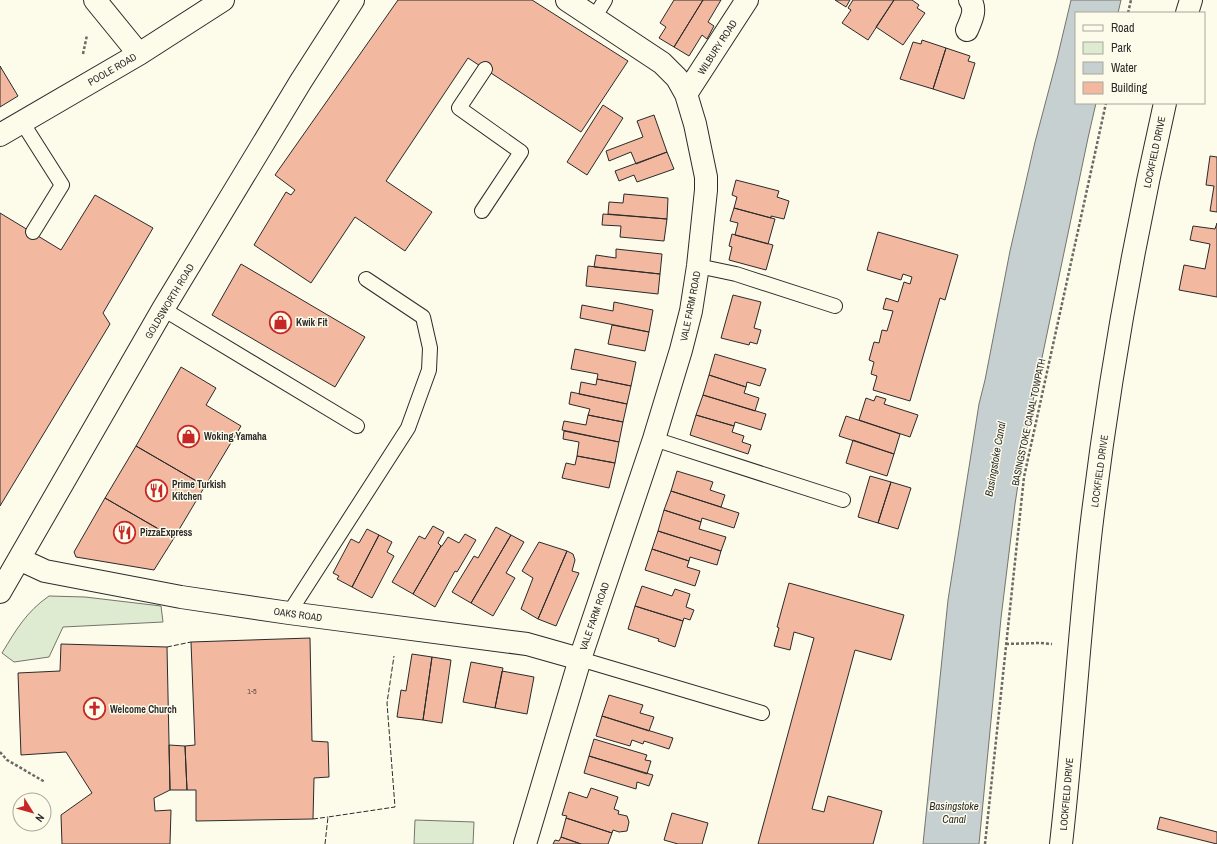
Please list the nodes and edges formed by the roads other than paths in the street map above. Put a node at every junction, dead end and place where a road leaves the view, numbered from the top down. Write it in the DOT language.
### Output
graph roads {
  1 [pos="95,0"];
  2 [pos="223,0"];
  3 [pos="567,0"];
  4 [pos="747,0"];
  5 [pos="970,0"];
  6 [pos="1190,0"];
  7 [pos="348,4"];
  8 [pos="600,9"];
  9 [pos="1187,12"];
  10 [pos="967,30"];
  11 [pos="139,54"];
  12 [pos="485,69"];
  13 [pos="686,94"];
  14 [pos="1165,104"];
  15 [pos="22,122"];
  16 [pos="0,135"];
  17 [pos="482,211"];
  18 [pos="33,232"];
  19 [pos="698,266"];
  20 [pos="366,278"];
  21 [pos="836,306"];
  22 [pos="163,309"];
  23 [pos="357,426"];
  24 [pos="654,439"];
  25 [pos="843,500"];
  26 [pos="19,559"];
  27 [pos="0,592"];
  28 [pos="289,614"];
  29 [pos="580,659"];
  30 [pos="762,713"];
  31 [pos="525,844"];
  32 [pos="1061,844"];
  1 -- 11 [label="street"];
  2 -- 11 [label="street, POOLE ROAD"];
  3 -- 8 [label="street, VALE FARM ROAD"];
  4 -- 13 [label="street, WILBURY ROAD"];
  5 -- 10 [label="street"];
  6 -- 9 [label="street"];
  7 -- 22 [label="street, GOLDSWORTH ROAD"];
  8 -- 13 [label="street, VALE FARM ROAD"];
  11 -- 15 [label="street, POOLE ROAD"];
  12 -- 17 [label="lane"];
  13 -- 19 [label="street, VALE FARM ROAD"];
  14 -- 32 [label="street, LOCKFIELD DRIVE"];
  15 -- 16 [label="street, POOLE ROAD"];
  15 -- 18 [label="lane"];
  19 -- 21 [label="lane"];
  19 -- 24 [label="street, VALE FARM ROAD"];
  20 -- 28 [label="lane"];
  22 -- 23 [label="lane"];
  22 -- 26 [label="street, GOLDSWORTH ROAD"];
  24 -- 25 [label="lane"];
  24 -- 29 [label="street, VALE FARM ROAD"];
  26 -- 27 [label="street, GOLDSWORTH ROAD"];
  26 -- 28 [label="street, OAKS ROAD"];
  28 -- 29 [label="street, OAKS ROAD"];
  29 -- 30 [label="lane"];
  29 -- 31 [label="street, VALE FARM ROAD"];
}
